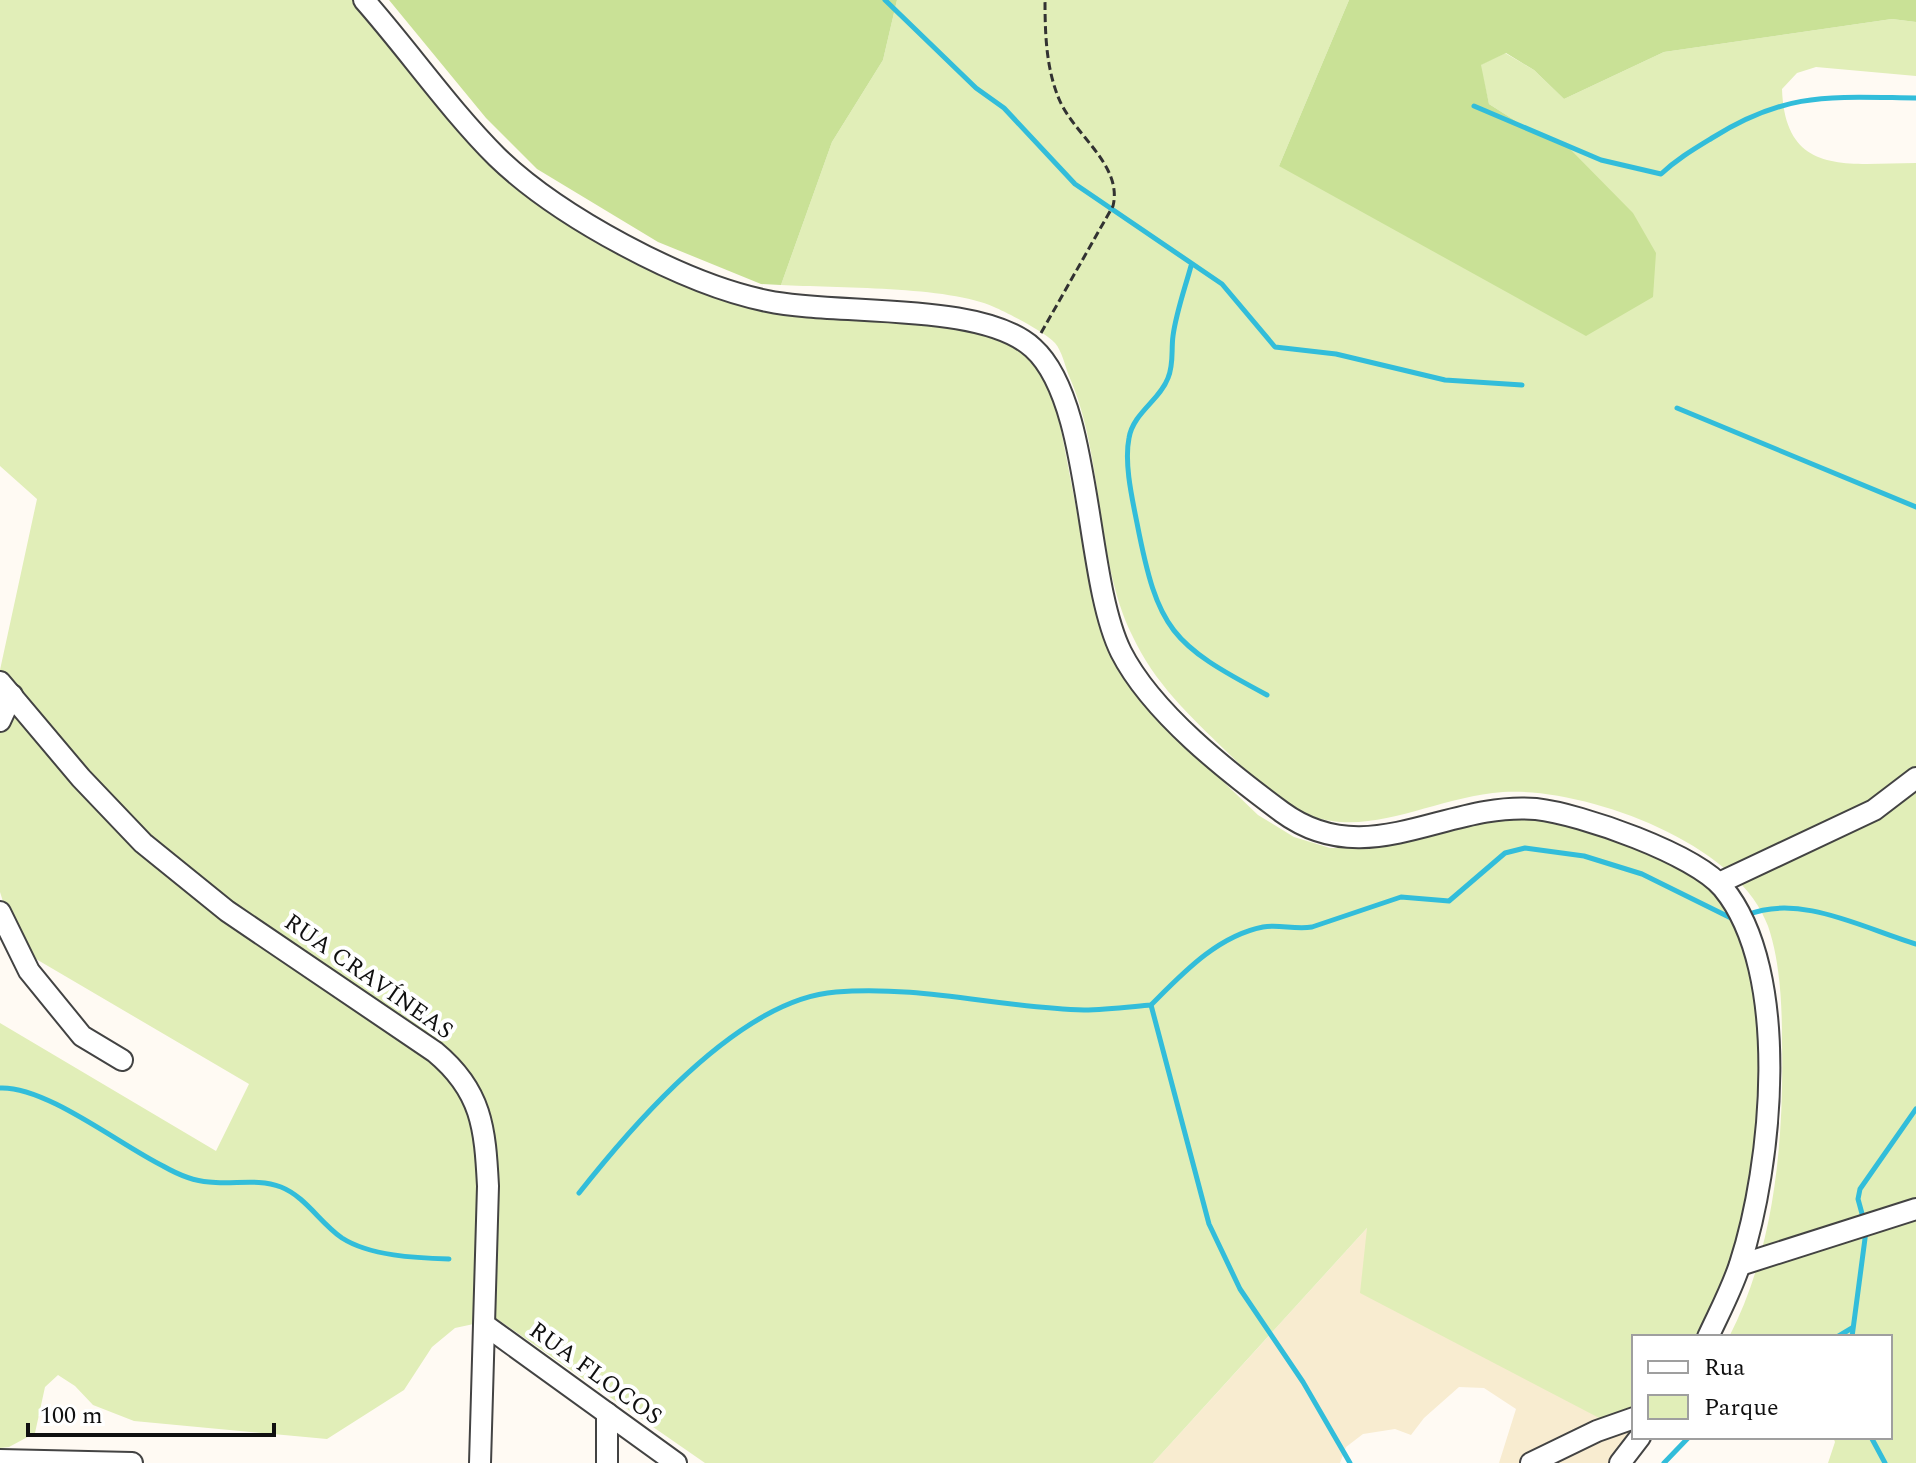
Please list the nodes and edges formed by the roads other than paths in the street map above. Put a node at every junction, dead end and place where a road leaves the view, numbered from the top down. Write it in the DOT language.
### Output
graph roads {
  1 [pos="364,0"];
  2 [pos="6,688"];
  3 [pos="0,721"];
  4 [pos="1916,778"];
  5 [pos="1719,883"];
  6 [pos="0,912"];
  7 [pos="122,1060"];
  8 [pos="1916,1209"];
  9 [pos="1740,1265"];
  10 [pos="485,1325"];
  11 [pos="1709,1335"];
  12 [pos="607,1413"];
  13 [pos="1632,1419"];
  14 [pos="1638,1439"];
  15 [pos="14,1461"];
  16 [pos="132,1463"];
  17 [pos="480,1463"];
  18 [pos="607,1463"];
  19 [pos="676,1463"];
  20 [pos="1531,1463"];
  21 [pos="1620,1463"];
  1 -- 5 [label="street"];
  2 -- 3 [label="street"];
  2 -- 10 [label="street, RUA CRAVÍNEAS"];
  4 -- 5 [label="street"];
  5 -- 9 [label="street"];
  6 -- 7 [label="street"];
  8 -- 9 [label="street"];
  9 -- 11 [label="street"];
  10 -- 12 [label="street, RUA FLOCOS"];
  10 -- 17 [label="street, RUA CRAVÍNEAS"];
  12 -- 18 [label="street"];
  12 -- 19 [label="street, RUA FLOCOS"];
  13 -- 20 [label="street"];
  14 -- 21 [label="street"];
  15 -- 16 [label="street"];
}
